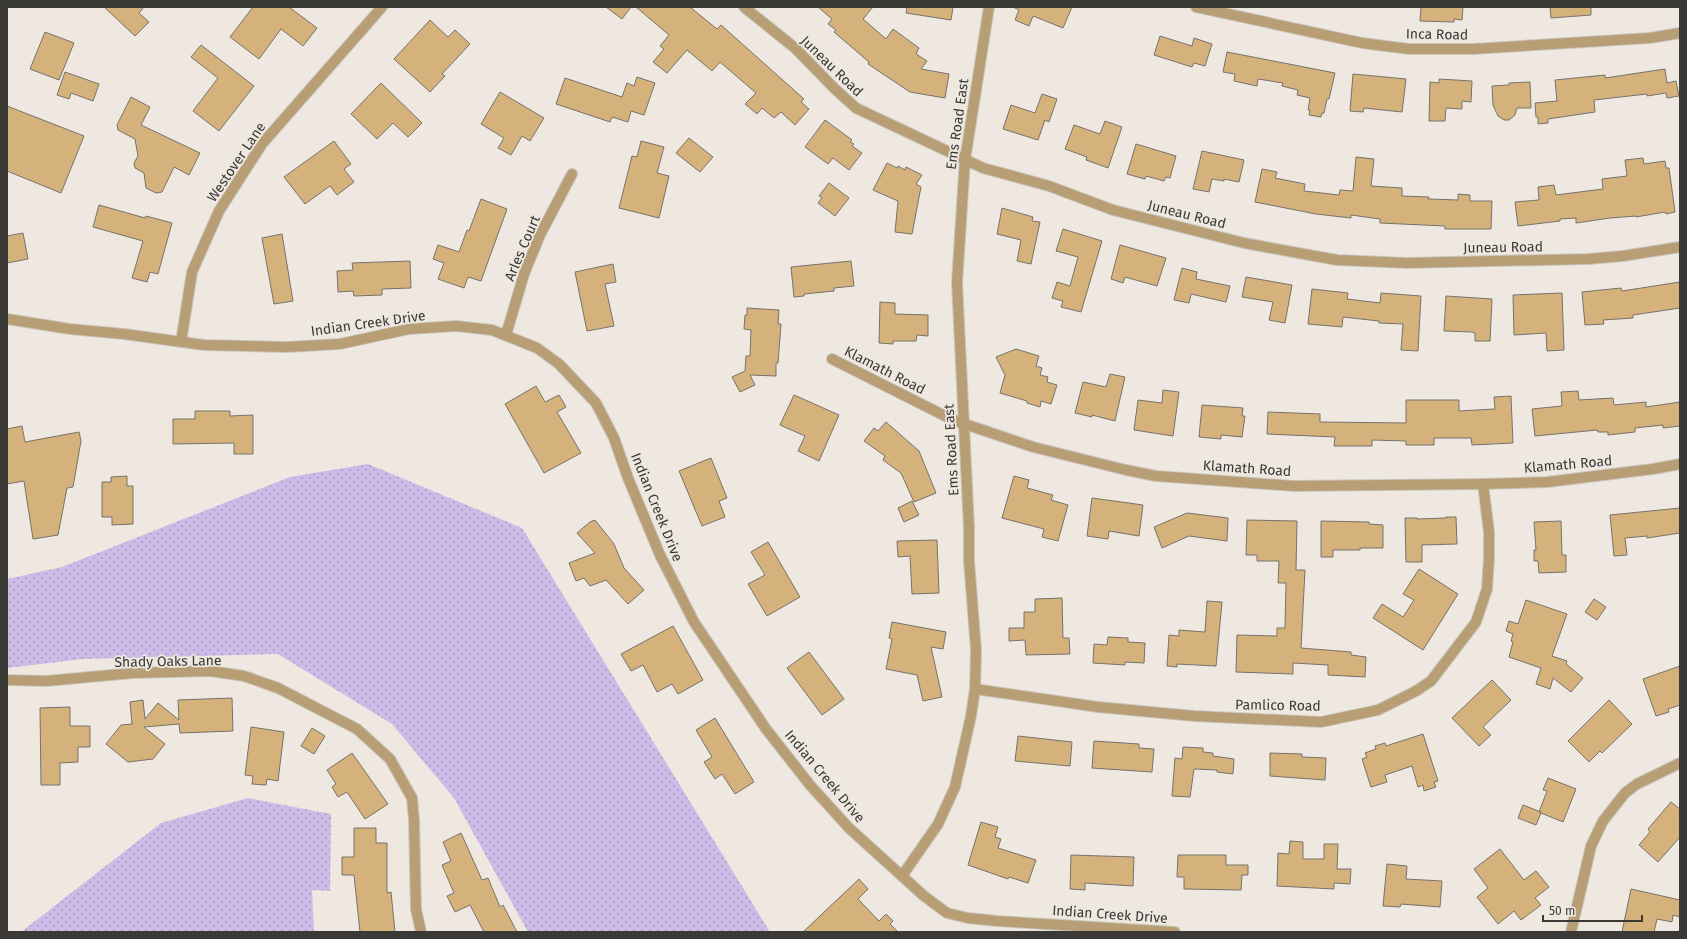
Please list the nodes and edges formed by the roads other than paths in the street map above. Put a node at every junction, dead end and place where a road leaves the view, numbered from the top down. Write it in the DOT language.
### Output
graph roads {
  1 [pos="382,7"];
  2 [pos="744,7"];
  3 [pos="989,7"];
  4 [pos="1196,7"];
  5 [pos="1680,33"];
  6 [pos="965,160"];
  7 [pos="572,174"];
  8 [pos="1680,247"];
  9 [pos="7,319"];
  10 [pos="506,335"];
  11 [pos="181,342"];
  12 [pos="832,359"];
  13 [pos="963,424"];
  14 [pos="1680,464"];
  15 [pos="1483,484"];
  16 [pos="7,680"];
  17 [pos="975,689"];
  18 [pos="1680,763"];
  19 [pos="902,876"];
  20 [pos="421,932"];
  21 [pos="1175,932"];
  22 [pos="1571,932"];
  1 -- 11 [label="street, Westover Lane"];
  2 -- 6 [label="street, Juneau Road"];
  3 -- 6 [label="street, Ems Road East"];
  4 -- 5 [label="street, Inca Road"];
  6 -- 8 [label="street, Juneau Road"];
  6 -- 13 [label="street, Ems Road East"];
  7 -- 10 [label="street, Arles Court"];
  9 -- 11 [label="street, Indian Creek Drive"];
  10 -- 11 [label="street, Indian Creek Drive"];
  10 -- 19 [label="street, Indian Creek Drive"];
  12 -- 13 [label="street, Klamath Road"];
  13 -- 15 [label="street, Klamath Road"];
  13 -- 17 [label="street, Ems Road East"];
  14 -- 15 [label="street, Klamath Road"];
  15 -- 17 [label="street, Pamlico Road"];
  16 -- 20 [label="street, Shady Oaks Lane"];
  17 -- 19 [label="street, Ems Road East"];
  18 -- 22 [label="street"];
  19 -- 21 [label="street, Indian Creek Drive"];
}
